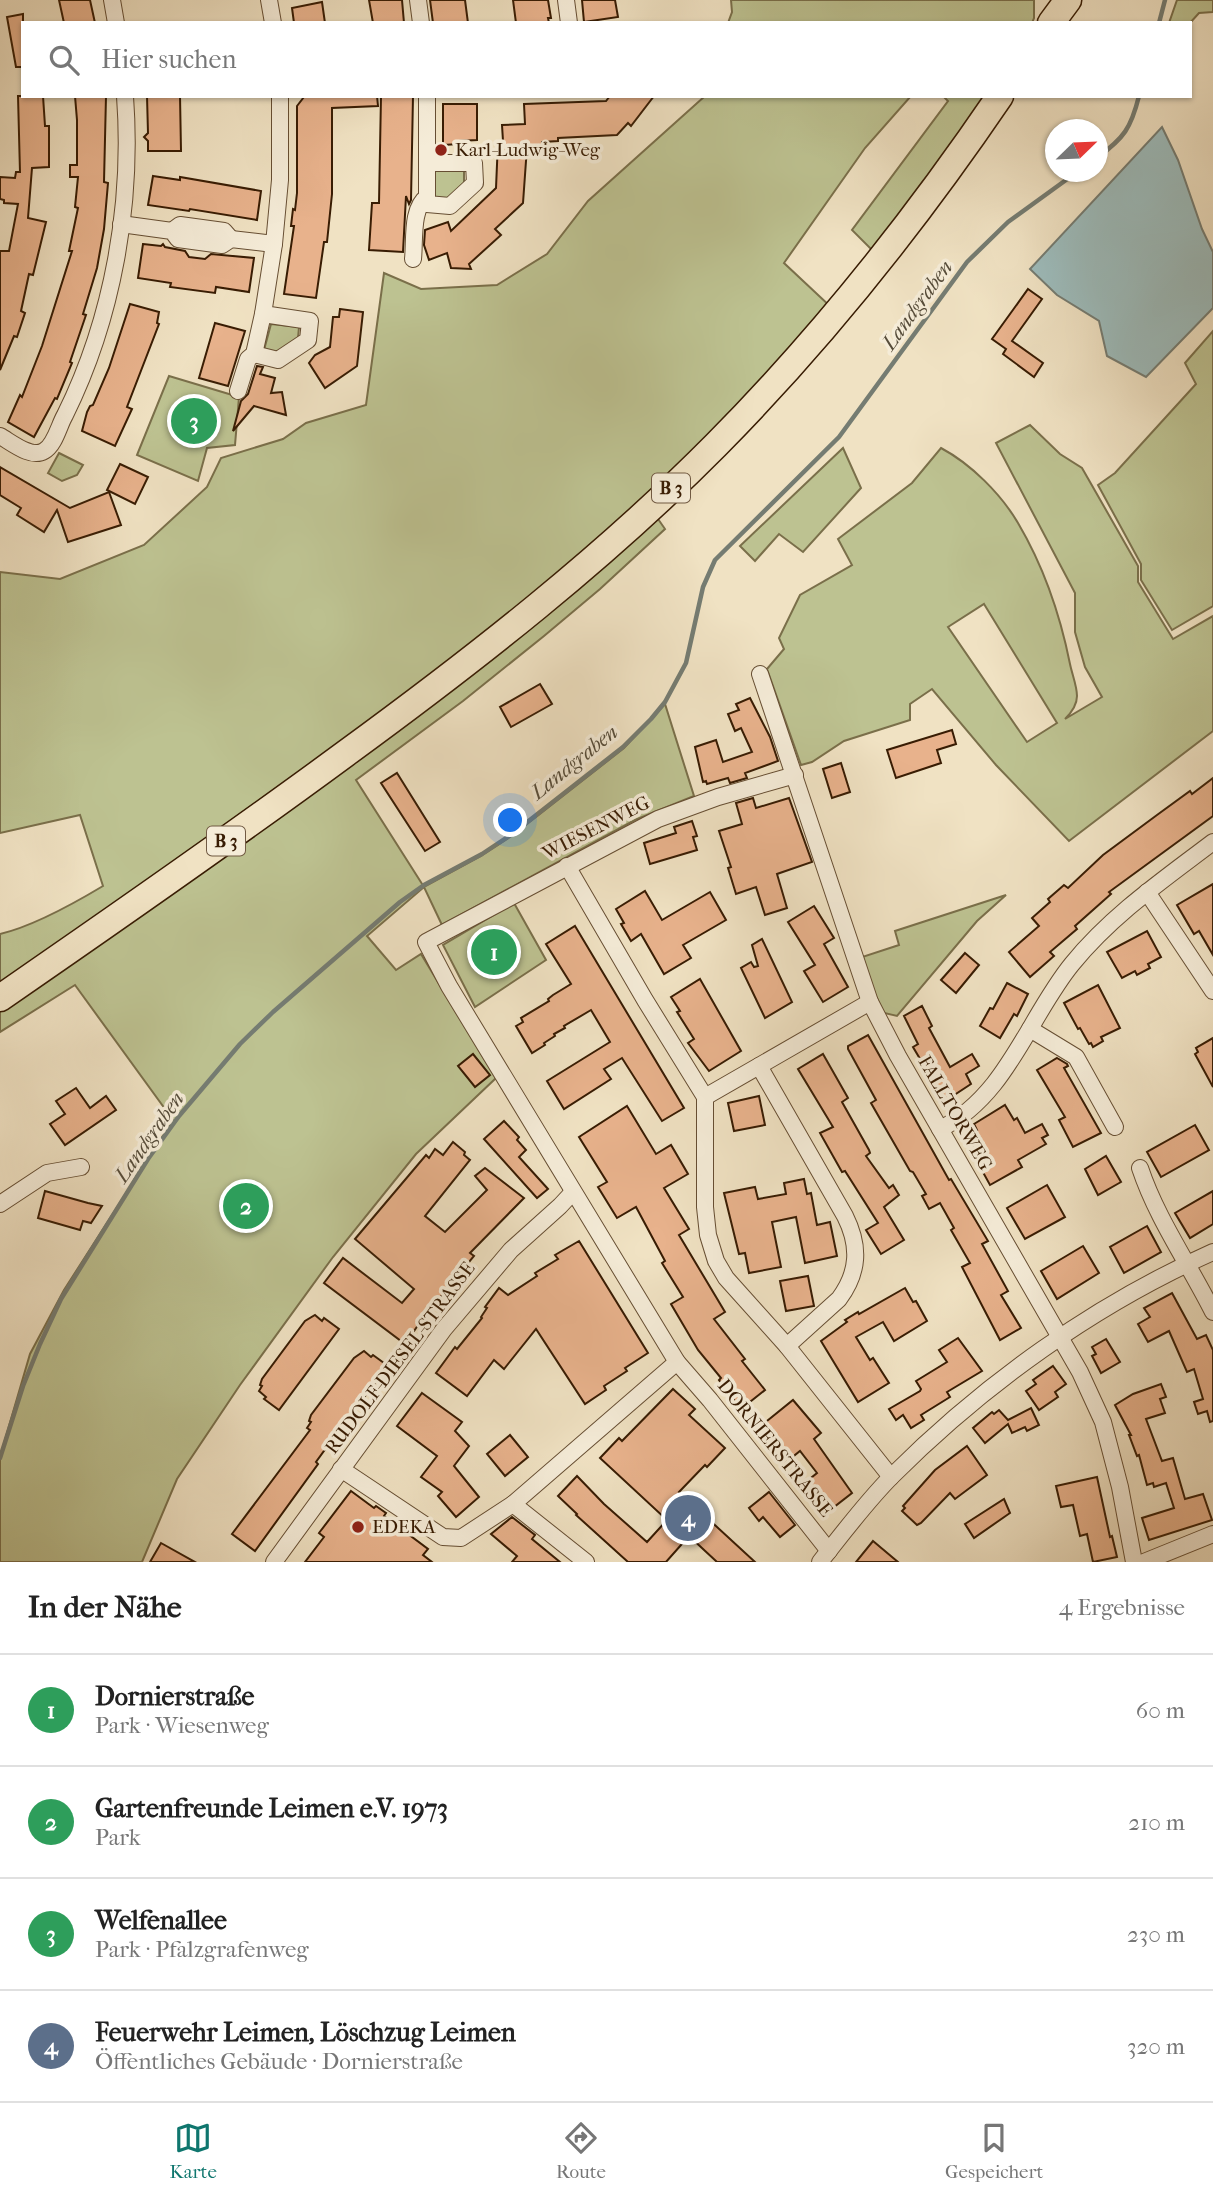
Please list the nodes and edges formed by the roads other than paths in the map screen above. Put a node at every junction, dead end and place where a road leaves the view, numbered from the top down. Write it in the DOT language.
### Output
graph roads {
  1 [pos="112,0"];
  2 [pos="269,0"];
  3 [pos="418,0"];
  4 [pos="566,0"];
  5 [pos="1054,0"];
  6 [pos="1068,0"];
  7 [pos="116,21"];
  8 [pos="273,21"];
  9 [pos="421,21"];
  10 [pos="569,21"];
  11 [pos="1045,21"];
  12 [pos="1052,21"];
  13 [pos="125,98"];
  14 [pos="280,98"];
  15 [pos="427,98"];
  16 [pos="999,98"];
  17 [pos="428,163"];
  18 [pos="427,197"];
  19 [pos="121,224"];
  20 [pos="274,244"];
  21 [pos="413,259"];
  22 [pos="263,314"];
  23 [pos="254,354"];
  24 [pos="238,391"];
  25 [pos="0,436"];
  26 [pos="760,674"];
  27 [pos="795,775"];
  28 [pos="1213,842"];
  29 [pos="567,866"];
  30 [pos="1147,892"];
  31 [pos="426,942"];
  32 [pos="1213,991"];
  33 [pos="0,998"];
  34 [pos="870,1002"];
  35 [pos="1030,1029"];
  36 [pos="759,1066"];
  37 [pos="705,1097"];
  38 [pos="1115,1127"];
  39 [pos="940,1129"];
  40 [pos="81,1167"];
  41 [pos="1140,1168"];
  42 [pos="573,1192"];
  43 [pos="0,1204"];
  44 [pos="1213,1252"];
  45 [pos="1188,1263"];
  46 [pos="1213,1312"];
  47 [pos="1059,1336"];
  48 [pos="787,1346"];
  49 [pos="677,1362"];
  50 [pos="341,1469"];
  51 [pos="891,1477"];
  52 [pos="513,1504"];
  53 [pos="1213,1534"];
  54 [pos="824,1551"];
  55 [pos="274,1562"];
  56 [pos="586,1562"];
  57 [pos="1134,1562"];
  58 [pos="1144,1562"];
  1 -- 7 [label="street"];
  2 -- 8 [label="street"];
  3 -- 9 [label="street"];
  4 -- 10 [label="street"];
  5 -- 11 [label="main road"];
  6 -- 12 [label="main road"];
  13 -- 19 [label="street"];
  14 -- 20 [label="street"];
  15 -- 17 [label="street"];
  16 -- 33 [label="main road, B 3"];
  17 -- 18 [label="street"];
  17 -- 18 [label="street"];
  18 -- 21 [label="street"];
  19 -- 20 [label="street"];
  19 -- 25 [label="street"];
  20 -- 22 [label="street"];
  22 -- 23 [label="street"];
  22 -- 23 [label="street"];
  23 -- 24 [label="street"];
  26 -- 27 [label="street, FALLTORWEG"];
  27 -- 29 [label="street, WIESENWEG"];
  27 -- 34 [label="street, FALLTORWEG"];
  28 -- 30 [label="street"];
  29 -- 31 [label="street, WIESENWEG"];
  29 -- 37 [label="street"];
  30 -- 32 [label="street"];
  30 -- 35 [label="street"];
  31 -- 42 [label="street, DORNIERSTRASSE"];
  34 -- 36 [label="street"];
  34 -- 39 [label="street, FALLTORWEG"];
  35 -- 38 [label="street"];
  35 -- 39 [label="street"];
  36 -- 37 [label="street"];
  36 -- 48 [label="street"];
  37 -- 48 [label="street"];
  39 -- 47 [label="street, FALLTORWEG"];
  40 -- 43 [label="street"];
  41 -- 45 [label="street"];
  42 -- 49 [label="street, DORNIERSTRASSE"];
  42 -- 50 [label="street, RUDOLF-DIESEL-STRASSE"];
  44 -- 45 [label="street"];
  45 -- 46 [label="street"];
  45 -- 47 [label="street"];
  47 -- 51 [label="street"];
  47 -- 57 [label="street, FALLTORWEG"];
  48 -- 51 [label="street"];
  49 -- 52 [label="street"];
  49 -- 54 [label="street, DORNIERSTRASSE"];
  50 -- 52 [label="street"];
  50 -- 55 [label="street, RUDOLF-DIESEL-STRASSE"];
  51 -- 54 [label="street"];
  52 -- 56 [label="street"];
  53 -- 58 [label="street"];
}
